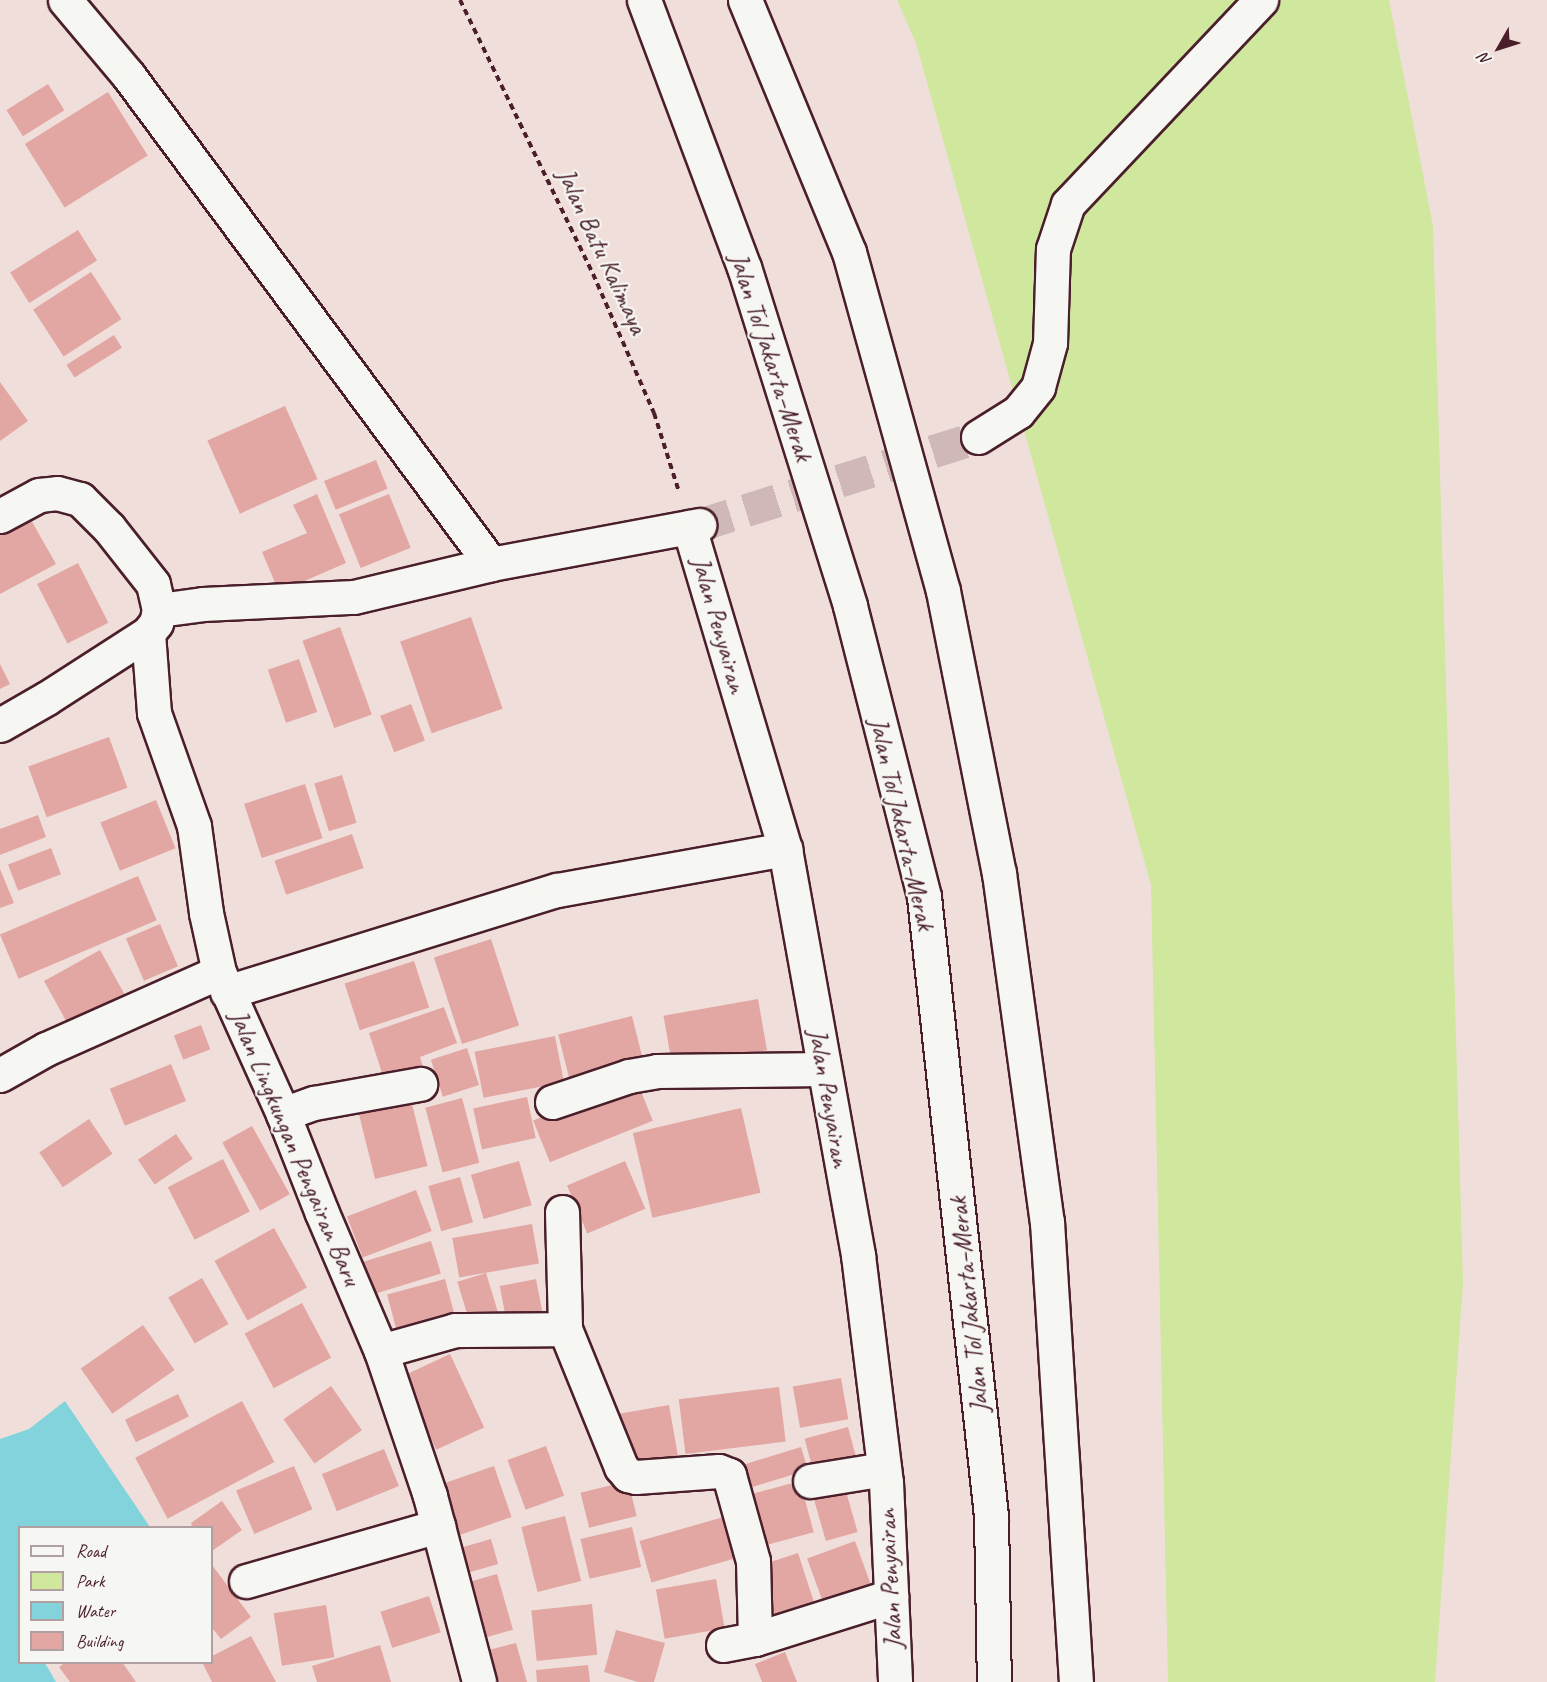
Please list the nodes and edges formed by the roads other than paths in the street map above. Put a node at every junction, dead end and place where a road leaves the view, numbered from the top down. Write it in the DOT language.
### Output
graph roads {
  1 [pos="66,0"];
  2 [pos="644,0"];
  3 [pos="745,0"];
  4 [pos="1261,0"];
  5 [pos="978,437"];
  6 [pos="0,516"];
  7 [pos="491,564"];
  8 [pos="154,622"];
  9 [pos="0,724"];
  10 [pos="785,849"];
  11 [pos="223,982"];
  12 [pos="823,1069"];
  13 [pos="0,1075"];
  14 [pos="420,1084"];
  15 [pos="552,1102"];
  16 [pos="283,1114"];
  17 [pos="562,1212"];
  18 [pos="565,1329"];
  19 [pos="381,1351"];
  20 [pos="884,1469"];
  21 [pos="810,1481"];
  22 [pos="438,1526"];
  23 [pos="246,1581"];
  24 [pos="891,1596"];
  25 [pos="755,1639"];
  26 [pos="723,1645"];
  27 [pos="479,1682"];
  28 [pos="895,1682"];
  29 [pos="993,1682"];
  30 [pos="1076,1682"];
  1 -- 7 [label="main road"];
  2 -- 29 [label="main road, Jalan Tol Jakarta–Merak"];
  3 -- 30 [label="main road"];
  4 -- 5 [label="main road"];
  6 -- 8 [label="main road, Jalan Lingkungan Pengairan Baru"];
  7 -- 8 [label="main road"];
  7 -- 10 [label="main road, Jalan Penyairan"];
  8 -- 9 [label="main road"];
  8 -- 11 [label="main road, Jalan Lingkungan Pengairan Baru"];
  10 -- 11 [label="main road"];
  10 -- 12 [label="main road, Jalan Penyairan"];
  11 -- 13 [label="main road"];
  11 -- 16 [label="main road, Jalan Lingkungan Pengairan Baru"];
  12 -- 15 [label="main road"];
  12 -- 20 [label="main road, Jalan Penyairan"];
  14 -- 16 [label="main road"];
  16 -- 19 [label="main road, Jalan Lingkungan Pengairan Baru"];
  17 -- 18 [label="main road"];
  18 -- 19 [label="main road"];
  18 -- 25 [label="main road"];
  19 -- 22 [label="main road, Jalan Lingkungan Pengairan Baru"];
  20 -- 21 [label="main road"];
  20 -- 24 [label="main road, Jalan Penyairan"];
  22 -- 23 [label="main road"];
  22 -- 27 [label="main road, Jalan Lingkungan Pengairan Baru"];
  24 -- 25 [label="main road"];
  24 -- 28 [label="main road, Jalan Penyairan"];
  25 -- 26 [label="main road"];
}
